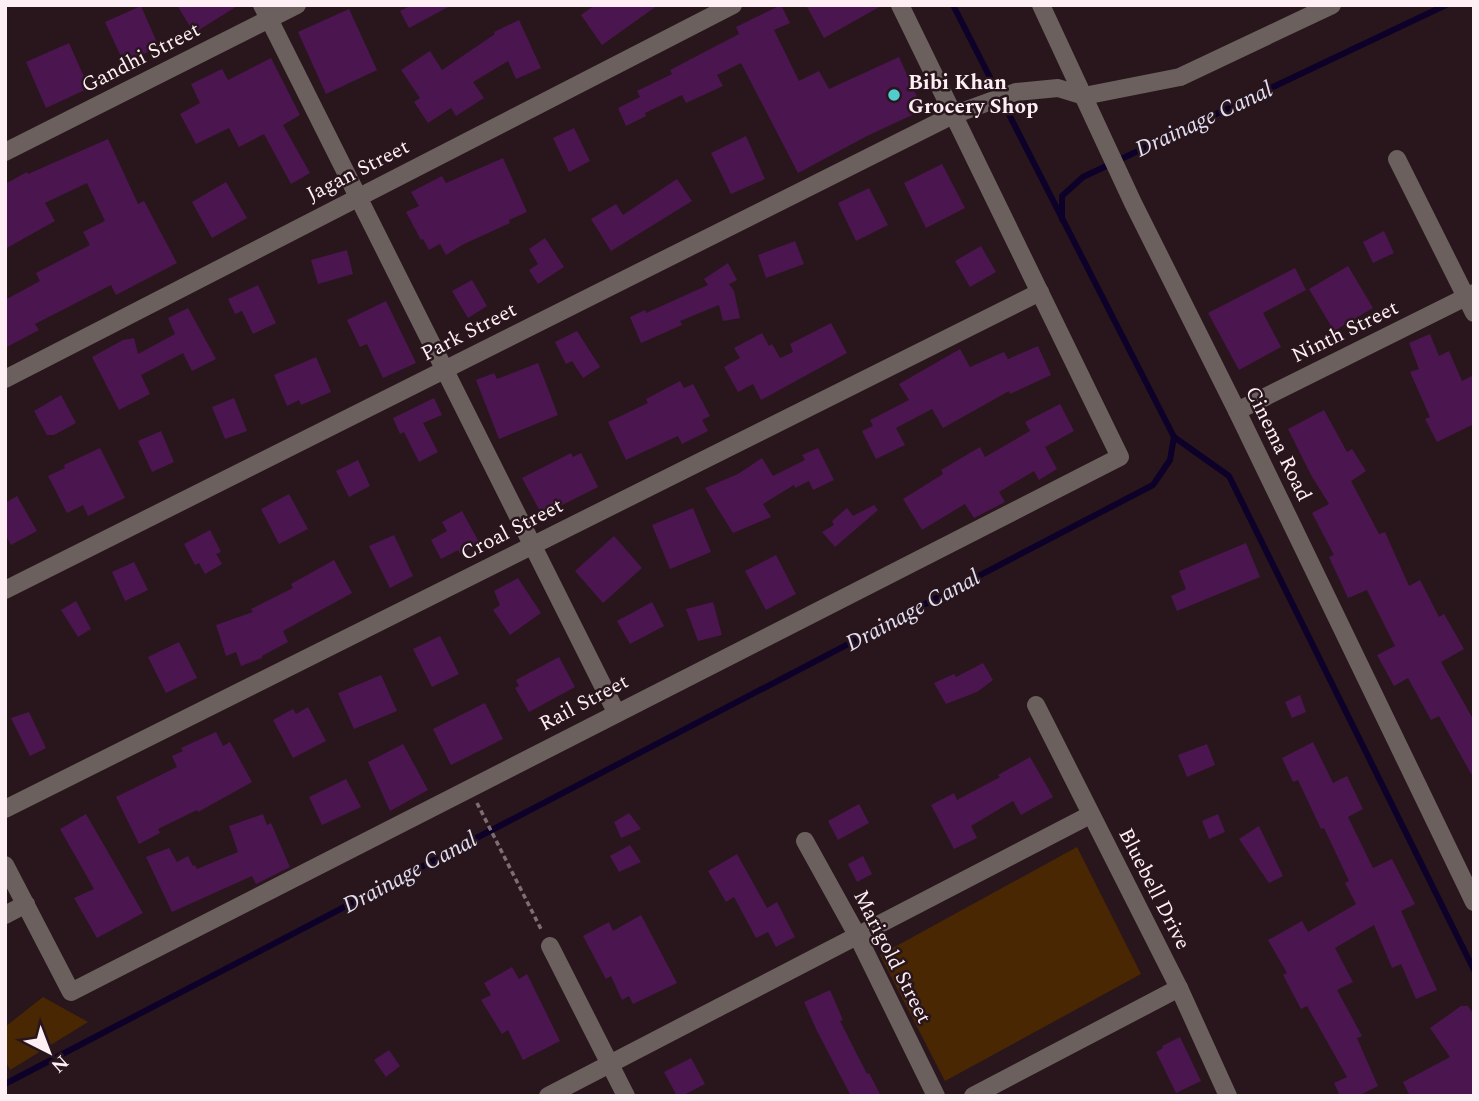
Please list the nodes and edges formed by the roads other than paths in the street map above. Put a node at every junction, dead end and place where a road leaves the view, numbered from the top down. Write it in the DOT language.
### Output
graph roads {
  1 [pos="297,5"];
  2 [pos="733,5"];
  3 [pos="900,5"];
  4 [pos="1041,5"];
  5 [pos="1332,5"];
  6 [pos="265,12"];
  7 [pos="1084,96"];
  8 [pos="953,115"];
  9 [pos="5,152"];
  10 [pos="1397,159"];
  11 [pos="358,196"];
  12 [pos="1040,292"];
  13 [pos="1471,301"];
  14 [pos="444,370"];
  15 [pos="5,379"];
  16 [pos="1237,411"];
  17 [pos="532,545"];
  18 [pos="5,590"];
  19 [pos="1035,705"];
  20 [pos="616,712"];
  21 [pos="5,809"];
  22 [pos="1090,815"];
  23 [pos="805,841"];
  24 [pos="5,865"];
  25 [pos="1474,902"];
  26 [pos="26,904"];
  27 [pos="5,915"];
  28 [pos="857,935"];
  29 [pos="550,946"];
  30 [pos="1180,988"];
  31 [pos="610,1064"];
  32 [pos="548,1096"];
  33 [pos="626,1096"];
  34 [pos="936,1096"];
  35 [pos="973,1096"];
  36 [pos="1228,1096"];
  1 -- 6 [label="street, Gandhi Street"];
  2 -- 11 [label="street, Jagan Street"];
  3 -- 8 [label="street"];
  4 -- 7 [label="street, Cinema Road"];
  5 -- 7 [label="street"];
  6 -- 9 [label="street, Gandhi Street"];
  6 -- 11 [label="street"];
  7 -- 8 [label="street, Park Street"];
  7 -- 16 [label="street, Cinema Road"];
  8 -- 12 [label="street"];
  8 -- 14 [label="street, Park Street"];
  10 -- 13 [label="street"];
  11 -- 14 [label="street"];
  11 -- 15 [label="street, Jagan Street"];
  12 -- 17 [label="street, Croal Street"];
  12 -- 20 [label="street, Rail Street"];
  13 -- 16 [label="street, Ninth Street"];
  14 -- 17 [label="street"];
  14 -- 18 [label="street, Park Street"];
  16 -- 25 [label="street, Cinema Road"];
  17 -- 20 [label="street"];
  17 -- 21 [label="street, Croal Street"];
  19 -- 22 [label="street, Bluebell Drive"];
  20 -- 26 [label="street, Rail Street"];
  22 -- 28 [label="street"];
  22 -- 30 [label="street, Bluebell Drive"];
  23 -- 28 [label="street, Marigold Street"];
  24 -- 26 [label="street"];
  26 -- 27 [label="street"];
  28 -- 31 [label="street"];
  28 -- 34 [label="street, Marigold Street"];
  29 -- 31 [label="street"];
  30 -- 35 [label="street"];
  30 -- 36 [label="street, Bluebell Drive"];
  31 -- 32 [label="street"];
  31 -- 33 [label="street"];
}
